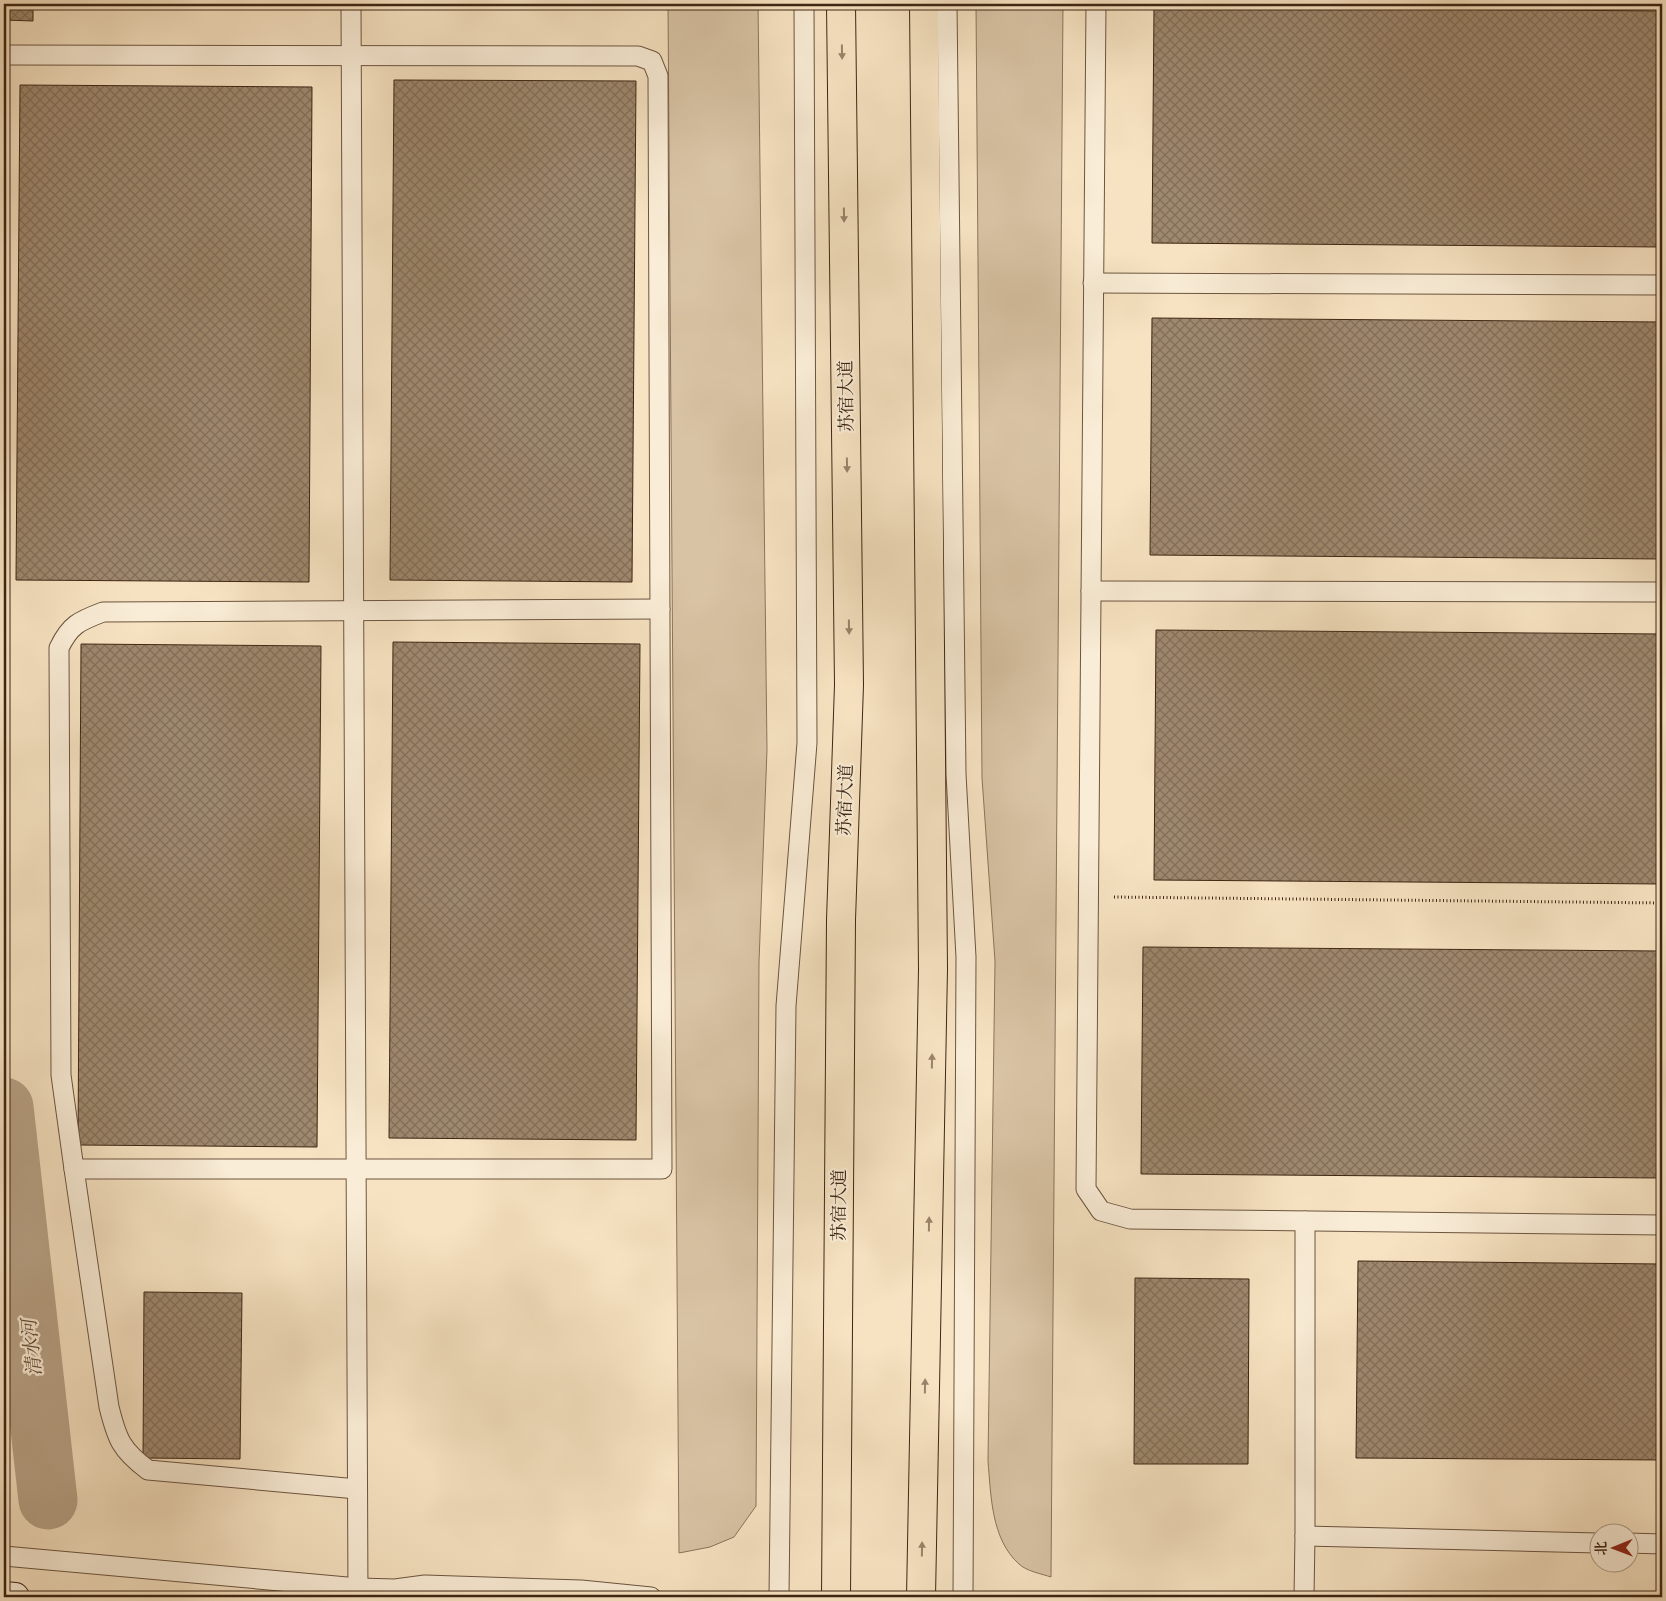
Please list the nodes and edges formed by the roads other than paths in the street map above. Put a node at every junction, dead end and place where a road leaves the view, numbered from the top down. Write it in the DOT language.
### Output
graph roads {
  1 [pos="352,4"];
  2 [pos="804,4"];
  3 [pos="841,4"];
  4 [pos="924,4"];
  5 [pos="947,4"];
  6 [pos="1096,4"];
  7 [pos="4,55"];
  8 [pos="352,56"];
  9 [pos="1093,283"];
  10 [pos="1662,285"];
  11 [pos="1091,592"];
  12 [pos="1662,592"];
  13 [pos="660,609"];
  14 [pos="354,611"];
  15 [pos="74,1169"];
  16 [pos="356,1169"];
  17 [pos="1305,1221"];
  18 [pos="1662,1225"];
  19 [pos="357,1489"];
  20 [pos="1305,1536"];
  21 [pos="1588,1543"];
  22 [pos="1638,1543"];
  23 [pos="1662,1544"];
  24 [pos="4,1556"];
  25 [pos="358,1592"];
  26 [pos="4,1596"];
  27 [pos="15,1597"];
  28 [pos="651,1597"];
  29 [pos="779,1597"];
  30 [pos="836,1597"];
  31 [pos="921,1597"];
  32 [pos="963,1597"];
  33 [pos="1304,1597"];
  1 -- 8 [label="lane"];
  2 -- 29 [label="lane"];
  3 -- 30 [label="main road, 苏宿大道, one-way"];
  31 -- 4 [label="main road, one-way"];
  5 -- 32 [label="lane"];
  6 -- 9 [label="lane"];
  7 -- 8 [label="lane"];
  8 -- 13 [label="lane"];
  8 -- 14 [label="lane"];
  9 -- 10 [label="lane"];
  9 -- 11 [label="lane"];
  11 -- 12 [label="lane"];
  11 -- 17 [label="lane"];
  13 -- 14 [label="lane"];
  13 -- 16 [label="lane"];
  14 -- 15 [label="lane"];
  14 -- 16 [label="lane"];
  15 -- 16 [label="lane"];
  15 -- 19 [label="lane"];
  16 -- 19 [label="lane"];
  17 -- 18 [label="lane"];
  17 -- 20 [label="lane"];
  19 -- 25 [label="lane"];
  20 -- 21 [label="lane"];
  20 -- 33 [label="lane"];
  22 -- 23 [label="lane"];
  24 -- 25 [label="lane"];
  25 -- 28 [label="lane"];
  26 -- 27 [label="main road"];
}
